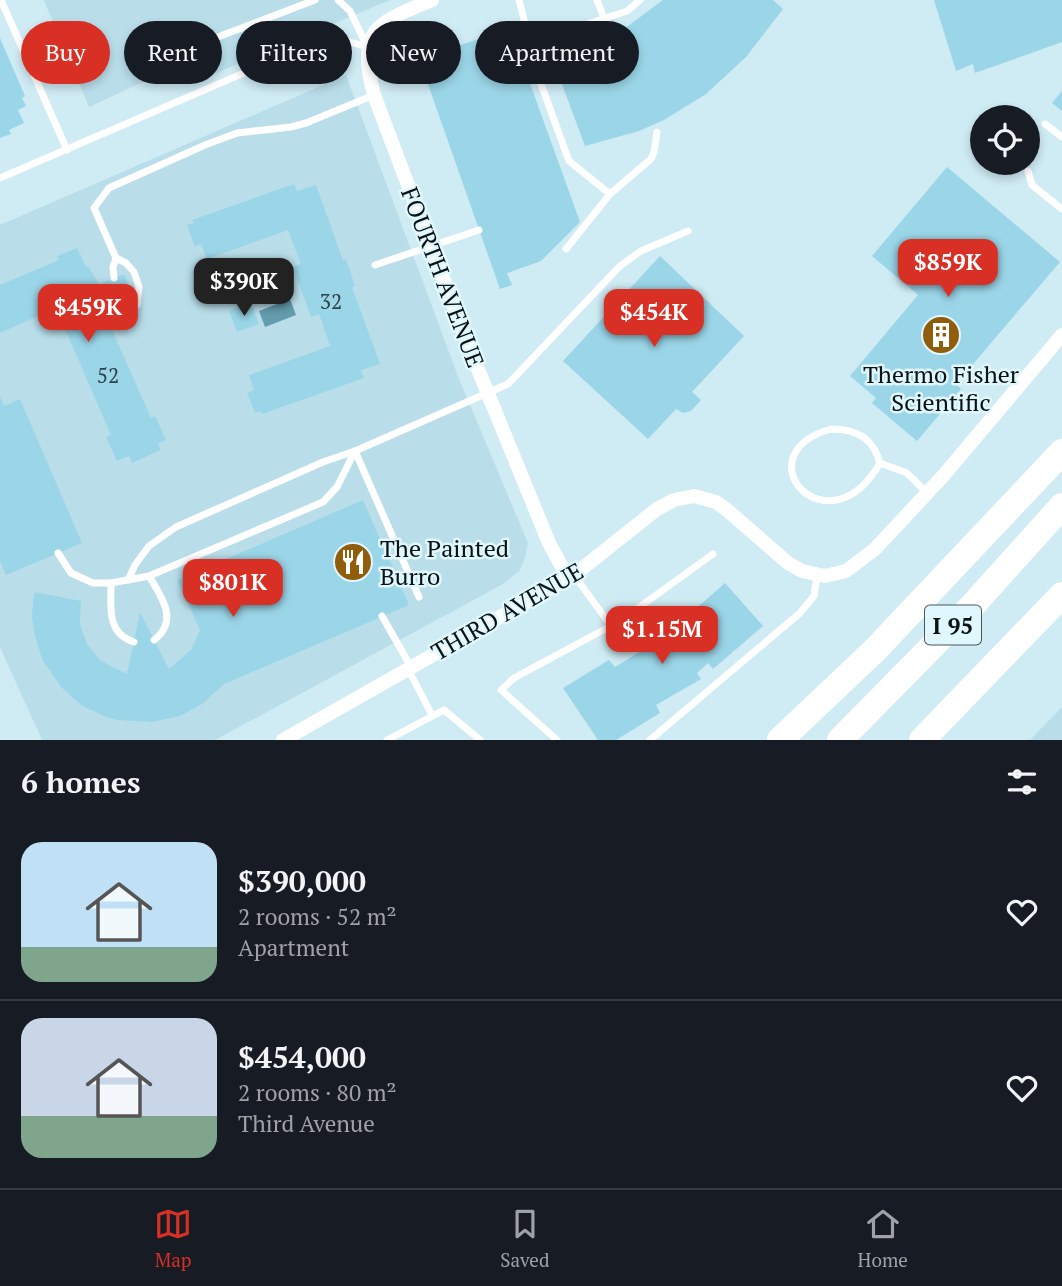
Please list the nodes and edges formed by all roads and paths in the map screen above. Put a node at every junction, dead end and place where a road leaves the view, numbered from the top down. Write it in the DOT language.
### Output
graph roads {
  1 [pos="1,0"];
  2 [pos="315,0"];
  3 [pos="338,0"];
  4 [pos="432,0"];
  5 [pos="519,0"];
  6 [pos="597,0"];
  7 [pos="640,0"];
  8 [pos="604,18"];
  9 [pos="386,21"];
  10 [pos="524,21"];
  11 [pos="595,21"];
  12 [pos="222,35"];
  13 [pos="366,43"];
  14 [pos="366,46"];
  15 [pos="371,84"];
  16 [pos="541,84"];
  17 [pos="374,95"];
  18 [pos="1045,124"];
  19 [pos="657,132"];
  20 [pos="1062,137"];
  21 [pos="67,150"];
  22 [pos="1029,175"];
  23 [pos="0,178"];
  24 [pos="610,194"];
  25 [pos="1062,209"];
  26 [pos="479,230"];
  27 [pos="688,231"];
  28 [pos="430,245"];
  29 [pos="566,249"];
  30 [pos="116,258"];
  31 [pos="375,265"];
  32 [pos="114,278"];
  33 [pos="121,294"];
  34 [pos="1062,335"];
  35 [pos="487,394"];
  36 [pos="355,451"];
  37 [pos="1062,452"];
  38 [pos="880,463"];
  39 [pos="927,493"];
  40 [pos="1062,506"];
  41 [pos="58,553"];
  42 [pos="713,554"];
  43 [pos="149,576"];
  44 [pos="571,576"];
  45 [pos="817,576"];
  46 [pos="128,580"];
  47 [pos="111,583"];
  48 [pos="1062,594"];
  49 [pos="419,597"];
  50 [pos="382,616"];
  51 [pos="611,626"];
  52 [pos="154,640"];
  53 [pos="134,642"];
  54 [pos="409,668"];
  55 [pos="432,715"];
  56 [pos="282,740"];
  57 [pos="387,740"];
  58 [pos="480,740"];
  59 [pos="557,740"];
  60 [pos="650,740"];
  61 [pos="780,740"];
  62 [pos="840,740"];
  63 [pos="922,740"];
  1 -- 21 [label="lane"];
  2 -- 12 [label="lane"];
  3 -- 13 [label="lane"];
  4 -- 9 [label="street"];
  5 -- 10 [label="lane"];
  6 -- 8 [label="lane"];
  7 -- 8 [label="lane"];
  8 -- 11 [label="lane"];
  14 -- 21 [label="lane"];
  15 -- 17 [label="street, FOURTH AVENUE"];
  16 -- 24 [label="lane"];
  17 -- 28 [label="street, FOURTH AVENUE"];
  17 -- 30 [label="lane"];
  18 -- 20 [label="lane"];
  19 -- 24 [label="lane"];
  21 -- 23 [label="lane"];
  22 -- 25 [label="lane"];
  24 -- 29 [label="lane"];
  26 -- 28 [label="lane"];
  27 -- 35 [label="lane"];
  28 -- 31 [label="lane"];
  28 -- 35 [label="street, FOURTH AVENUE"];
  30 -- 32 [label="lane"];
  30 -- 33 [label="lane"];
  34 -- 39 [label="street"];
  35 -- 36 [label="lane"];
  35 -- 44 [label="street, FOURTH AVENUE"];
  36 -- 43 [label="lane"];
  36 -- 46 [label="lane"];
  36 -- 49 [label="lane"];
  37 -- 61 [label="highway"];
  38 -- 38 [label="lane"];
  38 -- 39 [label="lane"];
  39 -- 45 [label="street"];
  40 -- 62 [label="highway, I 95"];
  41 -- 47 [label="lane"];
  42 -- 51 [label="lane"];
  43 -- 46 [label="lane"];
  43 -- 52 [label="lane"];
  44 -- 45 [label="street, THIRD AVENUE"];
  44 -- 51 [label="lane"];
  44 -- 54 [label="street, THIRD AVENUE"];
  45 -- 60 [label="lane"];
  46 -- 47 [label="lane"];
  47 -- 53 [label="lane"];
  48 -- 63 [label="highway, I 95"];
  50 -- 54 [label="lane"];
  51 -- 59 [label="lane"];
  54 -- 55 [label="lane"];
  54 -- 56 [label="street, THIRD AVENUE"];
  55 -- 57 [label="lane"];
  55 -- 58 [label="lane"];
}
